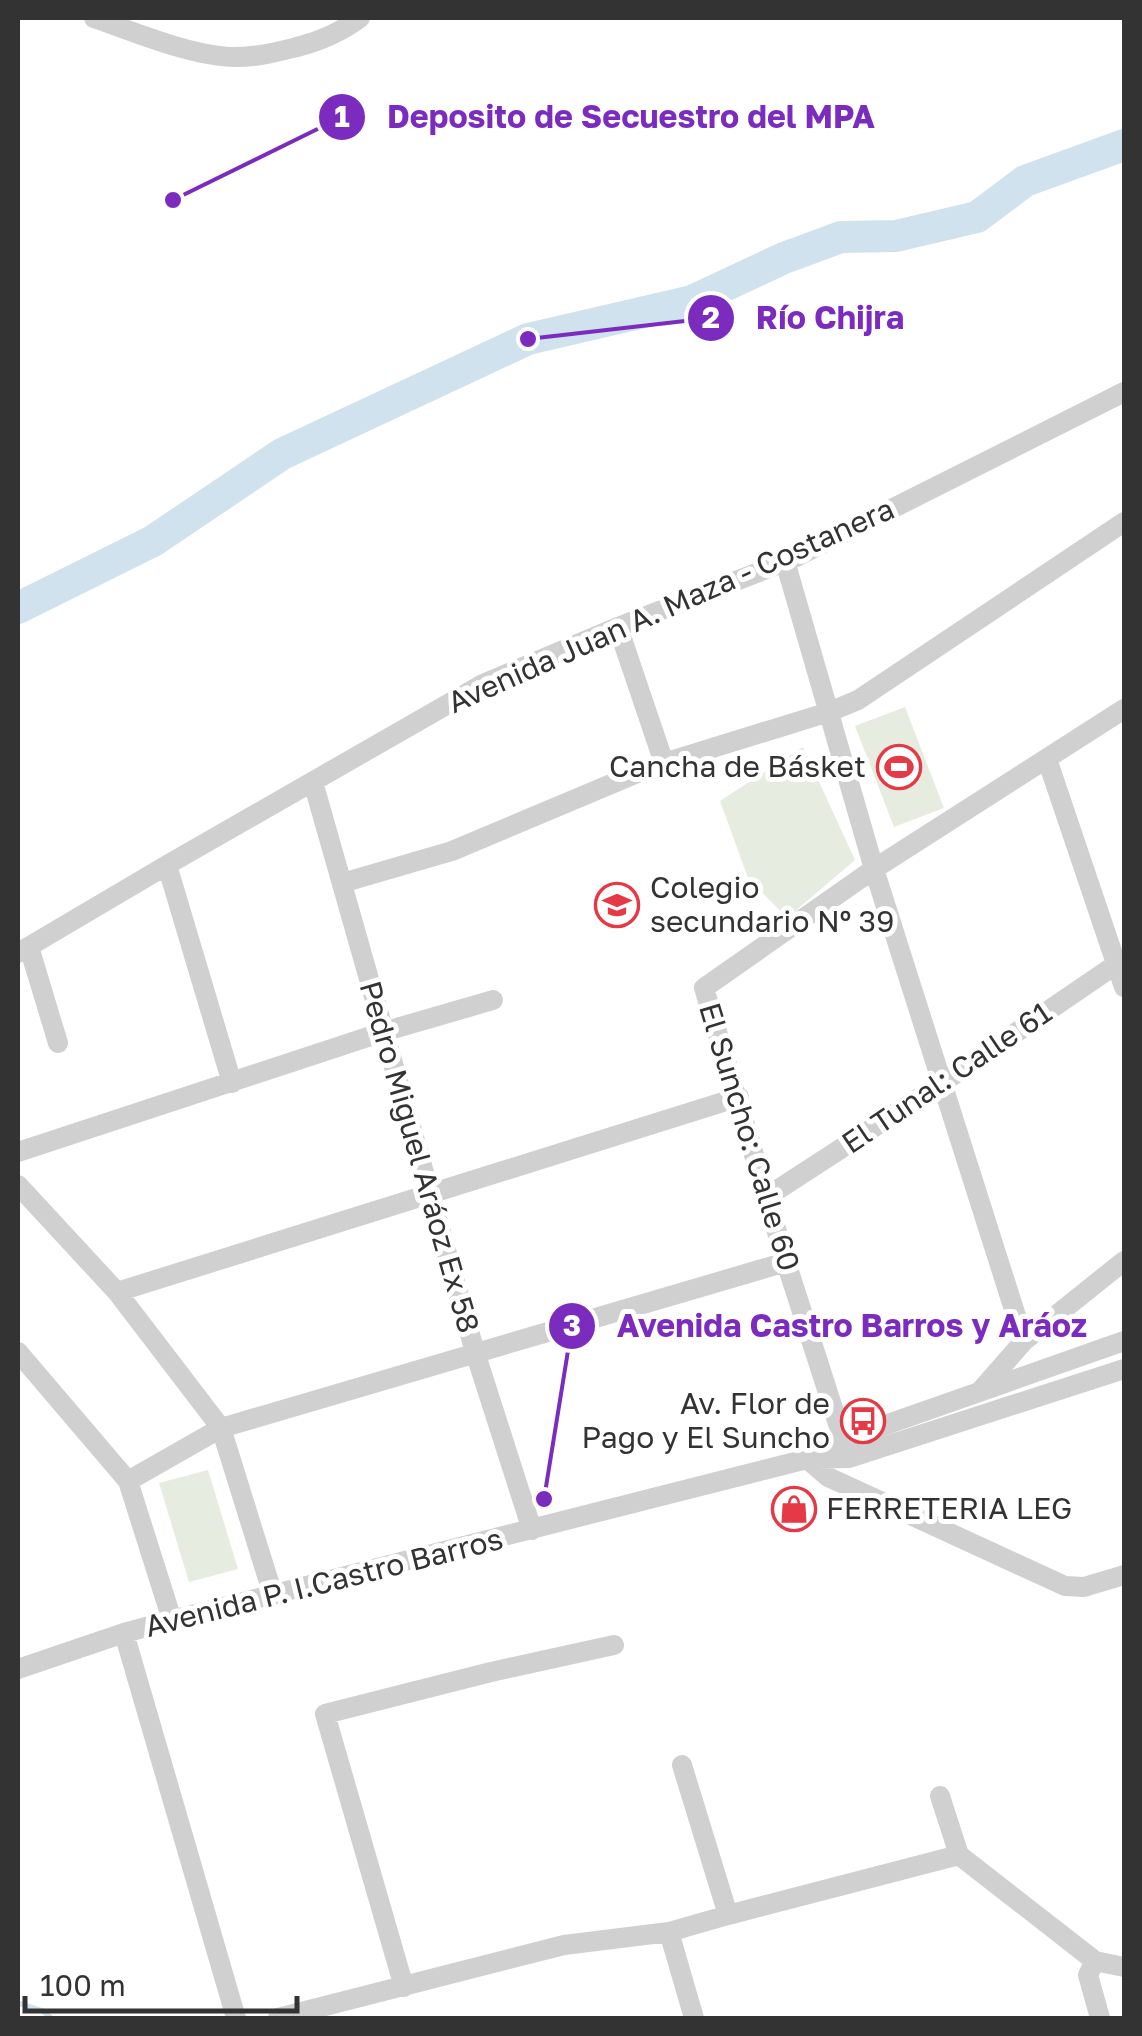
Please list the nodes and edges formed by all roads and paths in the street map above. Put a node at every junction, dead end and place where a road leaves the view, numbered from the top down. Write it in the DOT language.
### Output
graph roads {
  1 [pos="94,18"];
  2 [pos="360,18"];
  3 [pos="1124,392"];
  4 [pos="1124,522"];
  5 [pos="785,561"];
  6 [pos="618,627"];
  7 [pos="1124,708"];
  8 [pos="829,712"];
  9 [pos="1046,758"];
  10 [pos="664,763"];
  11 [pos="313,782"];
  12 [pos="167,864"];
  13 [pos="874,869"];
  14 [pos="342,883"];
  15 [pos="23,950"];
  16 [pos="1121,962"];
  17 [pos="1124,987"];
  18 [pos="493,1000"];
  19 [pos="382,1032"];
  20 [pos="58,1042"];
  21 [pos="232,1083"];
  22 [pos="942,1083"];
  23 [pos="738,1097"];
  24 [pos="18,1152"];
  25 [pos="18,1185"];
  26 [pos="430,1195"];
  27 [pos="768,1196"];
  28 [pos="786,1262"];
  29 [pos="1124,1262"];
  30 [pos="117,1292"];
  31 [pos="1024,1341"];
  32 [pos="1124,1341"];
  33 [pos="18,1352"];
  34 [pos="475,1352"];
  35 [pos="1124,1369"];
  36 [pos="978,1394"];
  37 [pos="221,1428"];
  38 [pos="846,1448"];
  39 [pos="806,1459"];
  40 [pos="128,1480"];
  41 [pos="532,1530"];
  42 [pos="1124,1575"];
  43 [pos="273,1595"];
  44 [pos="172,1620"];
  45 [pos="124,1633"];
  46 [pos="614,1645"];
  47 [pos="18,1668"];
  48 [pos="682,1764"];
  49 [pos="940,1796"];
  50 [pos="959,1855"];
  51 [pos="728,1914"];
  52 [pos="669,1932"];
  53 [pos="1094,1961"];
  54 [pos="1124,1968"];
  55 [pos="404,1987"];
  56 [pos="355,2010"];
  57 [pos="236,2018"];
  58 [pos="278,2018"];
  59 [pos="694,2018"];
  60 [pos="1100,2018"];
  1 -- 2 [label="street"];
  3 -- 5 [label="street, Avenida Juan A. Maza - Costanera"];
  4 -- 8 [label="street"];
  5 -- 6 [label="street, Avenida Juan A. Maza - Costanera"];
  5 -- 8 [label="street"];
  6 -- 10 [label="street"];
  6 -- 11 [label="street, Avenida Juan A. Maza - Costanera"];
  7 -- 9 [label="street"];
  8 -- 10 [label="street"];
  8 -- 13 [label="street"];
  9 -- 13 [label="street"];
  9 -- 16 [label="street"];
  10 -- 14 [label="street"];
  11 -- 12 [label="street, Avenida Juan A. Maza - Costanera"];
  11 -- 14 [label="street, Pedro Miguel Aráoz Ex 58"];
  12 -- 15 [label="street, Avenida Juan A. Maza - Costanera"];
  12 -- 21 [label="street"];
  13 -- 22 [label="street"];
  13 -- 23 [label="street, El Suncho: Calle 60"];
  14 -- 19 [label="street, Pedro Miguel Aráoz Ex 58"];
  15 -- 20 [label="street"];
  16 -- 17 [label="street"];
  16 -- 22 [label="street, El Tunal: Calle 61"];
  18 -- 19 [label="street"];
  19 -- 21 [label="street"];
  19 -- 26 [label="street, Pedro Miguel Aráoz Ex 58"];
  21 -- 24 [label="street"];
  22 -- 27 [label="street, El Tunal: Calle 61"];
  22 -- 31 [label="street"];
  23 -- 26 [label="street"];
  23 -- 27 [label="street, El Suncho: Calle 60"];
  25 -- 30 [label="street"];
  26 -- 30 [label="street"];
  26 -- 34 [label="street, Pedro Miguel Aráoz Ex 58"];
  27 -- 28 [label="street, El Suncho: Calle 60"];
  28 -- 34 [label="street"];
  28 -- 38 [label="street, El Suncho: Calle 60"];
  29 -- 31 [label="street"];
  30 -- 37 [label="street"];
  31 -- 36 [label="street"];
  32 -- 36 [label="street"];
  33 -- 40 [label="street"];
  34 -- 37 [label="street"];
  34 -- 41 [label="street, Pedro Miguel Aráoz Ex 58"];
  35 -- 38 [label="street"];
  36 -- 38 [label="street"];
  37 -- 40 [label="street"];
  37 -- 43 [label="street"];
  38 -- 39 [label="street, Avenida P. I.Castro Barros"];
  39 -- 41 [label="street, Avenida P. I.Castro Barros"];
  39 -- 42 [label="street"];
  40 -- 44 [label="street"];
  41 -- 43 [label="street, Avenida P. I.Castro Barros"];
  43 -- 44 [label="street, Avenida P. I.Castro Barros"];
  44 -- 45 [label="street, Avenida P. I.Castro Barros"];
  45 -- 47 [label="street, Avenida P. I.Castro Barros"];
  45 -- 57 [label="street"];
  46 -- 55 [label="street"];
  48 -- 51 [label="street"];
  49 -- 50 [label="street"];
  50 -- 51 [label="street"];
  50 -- 53 [label="street"];
  51 -- 52 [label="street"];
  52 -- 55 [label="street"];
  52 -- 59 [label="street"];
  53 -- 54 [label="street"];
  53 -- 60 [label="street"];
  55 -- 56 [label="street"];
  56 -- 58 [label="street"];
}
